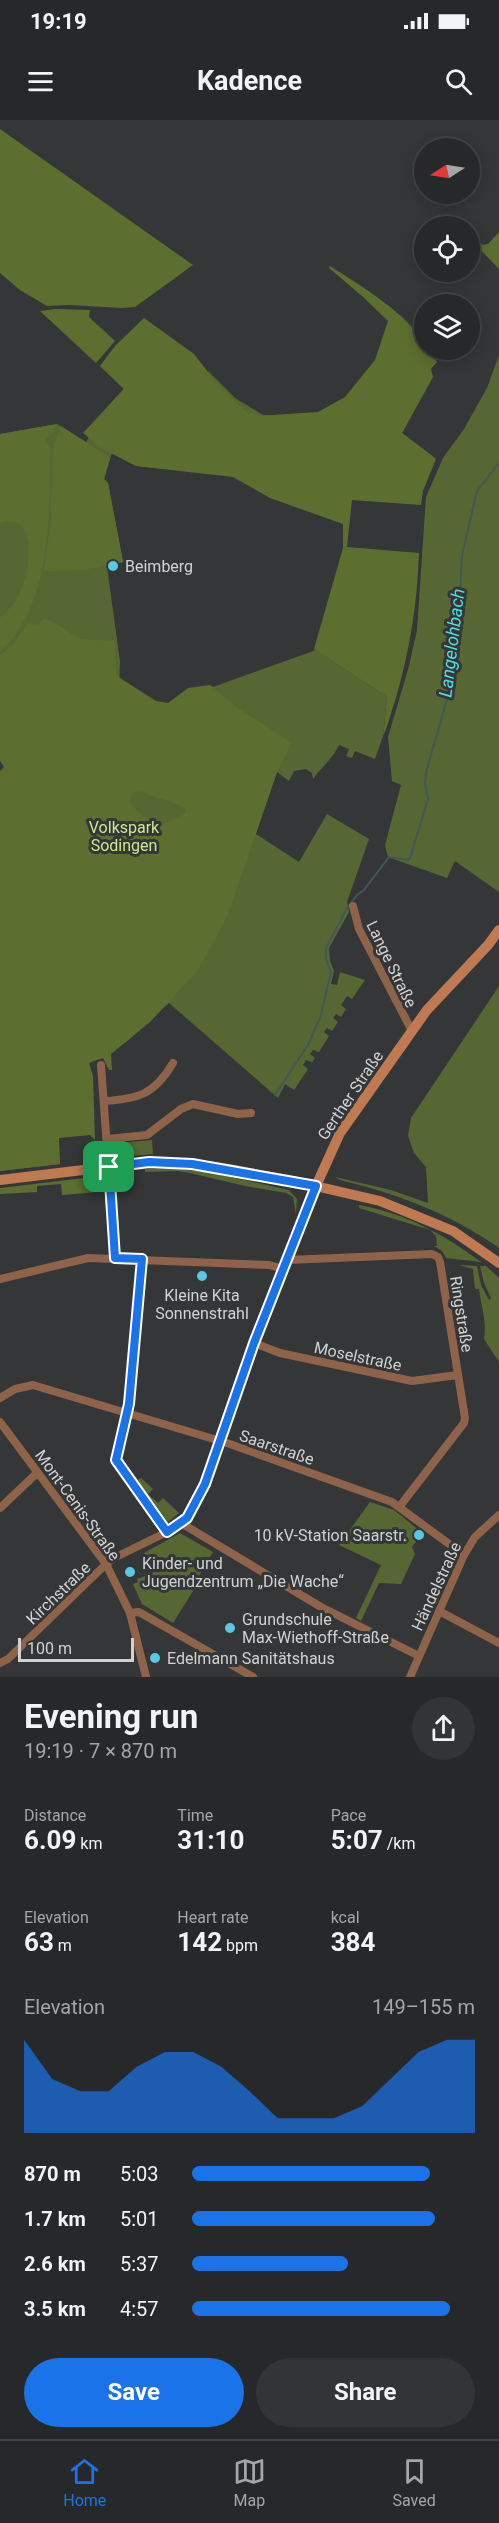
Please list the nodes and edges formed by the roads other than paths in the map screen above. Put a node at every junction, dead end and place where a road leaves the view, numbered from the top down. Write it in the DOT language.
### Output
graph roads {
  1 [pos="352,906"];
  2 [pos="499,930"];
  3 [pos="412,1031"];
  4 [pos="173,1063"];
  5 [pos="101,1065"];
  6 [pos="104,1101"];
  7 [pos="251,1113"];
  8 [pos="106,1139"];
  9 [pos="109,1167"];
  10 [pos="0,1180"];
  11 [pos="316,1186"];
  12 [pos="115,1258"];
  13 [pos="142,1259"];
  14 [pos="287,1260"];
  15 [pos="499,1263"];
  16 [pos="284,1269"];
  17 [pos="0,1278"];
  18 [pos="254,1343"];
  19 [pos="458,1375"];
  20 [pos="0,1398"];
  21 [pos="127,1412"];
  22 [pos="0,1422"];
  23 [pos="220,1442"];
  24 [pos="37,1473"];
  25 [pos="400,1506"];
  26 [pos="0,1508"];
  27 [pos="499,1515"];
  28 [pos="181,1523"];
  29 [pos="167,1532"];
  30 [pos="464,1555"];
  31 [pos="106,1564"];
  32 [pos="439,1611"];
  33 [pos="130,1612"];
  34 [pos="499,1643"];
  35 [pos="419,1656"];
  36 [pos="0,1663"];
  37 [pos="146,1677"];
  38 [pos="253,1677"];
  39 [pos="410,1677"];
  1 -- 3 [label="street, Lange Straße"];
  2 -- 3 [label="main road, Gerther Straße"];
  3 -- 11 [label="main road, Gerther Straße"];
  4 -- 6 [label="street"];
  5 -- 6 [label="street"];
  6 -- 8 [label="street"];
  7 -- 8 [label="street"];
  8 -- 9 [label="street"];
  9 -- 10 [label="main road"];
  9 -- 11 [label="main road"];
  9 -- 12 [label="street"];
  11 -- 14 [label="street, Gerther Straße"];
  11 -- 15 [label="main road"];
  12 -- 13 [label="street"];
  12 -- 17 [label="street"];
  13 -- 16 [label="street"];
  13 -- 21 [label="street"];
  14 -- 16 [label="street, Gerther Straße"];
  14 -- 19 [label="street, Ringstraße"];
  16 -- 18 [label="street, Gerther Straße"];
  18 -- 19 [label="street, Moselstraße"];
  18 -- 23 [label="street, Gerther Straße"];
  19 -- 25 [label="street, Ringstraße"];
  20 -- 21 [label="street, Saarstraße"];
  21 -- 23 [label="street, Saarstraße"];
  21 -- 29 [label="street"];
  22 -- 24 [label="street, Mont-Cenis-Straße"];
  23 -- 25 [label="street, Saarstraße"];
  23 -- 28 [label="street, Gerther Straße"];
  24 -- 26 [label="street"];
  24 -- 31 [label="street, Mont-Cenis-Straße"];
  25 -- 30 [label="street, Saarstraße"];
  27 -- 30 [label="street, Händelstraße"];
  28 -- 29 [label="street, Gerther Straße"];
  28 -- 35 [label="street"];
  29 -- 31 [label="street, Gerther Straße"];
  30 -- 32 [label="street, Händelstraße"];
  31 -- 33 [label="street, Mont-Cenis-Straße"];
  31 -- 36 [label="street, Kirchstraße"];
  32 -- 34 [label="street"];
  32 -- 35 [label="street, Händelstraße"];
  33 -- 37 [label="street, Mont-Cenis-Straße"];
  33 -- 38 [label="street"];
  35 -- 39 [label="street, Händelstraße"];
}
